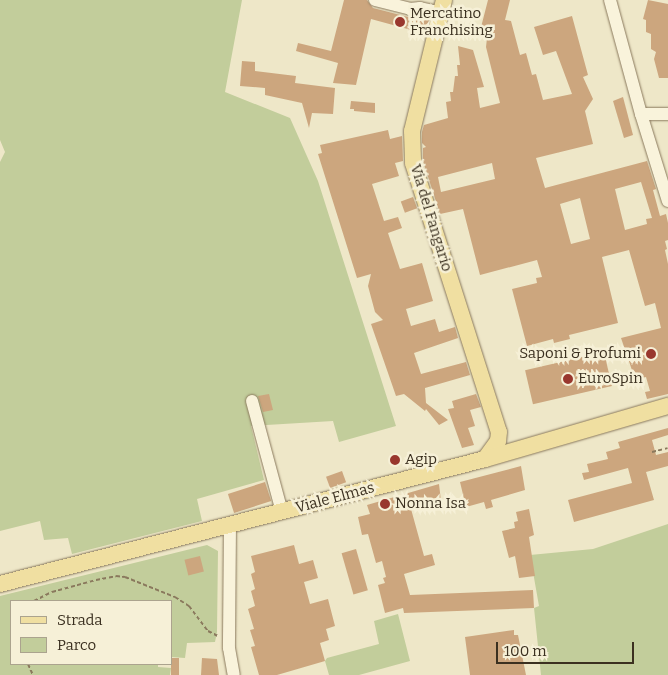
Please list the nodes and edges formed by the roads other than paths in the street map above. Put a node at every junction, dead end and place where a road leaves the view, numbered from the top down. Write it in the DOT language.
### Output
graph roads {
  1 [pos="375,0"];
  2 [pos="610,0"];
  3 [pos="443,7"];
  4 [pos="641,114"];
  5 [pos="668,114"];
  6 [pos="668,201"];
  7 [pos="252,401"];
  8 [pos="668,406"];
  9 [pos="499,432"];
  10 [pos="529,447"];
  11 [pos="485,459"];
  12 [pos="282,512"];
  13 [pos="230,525"];
  14 [pos="0,584"];
  15 [pos="234,675"];
  1 -- 3 [label="street"];
  2 -- 4 [label="street"];
  3 -- 9 [label="main road, Via del Fangario"];
  4 -- 5 [label="street"];
  4 -- 6 [label="street"];
  7 -- 12 [label="street"];
  8 -- 10 [label="main road, Viale Elmas"];
  9 -- 10 [label="main road"];
  9 -- 11 [label="main road"];
  10 -- 11 [label="main road, Viale Elmas"];
  11 -- 12 [label="main road, Viale Elmas"];
  12 -- 13 [label="main road, Viale Elmas"];
  13 -- 14 [label="main road, Viale Elmas"];
  13 -- 15 [label="street"];
}
